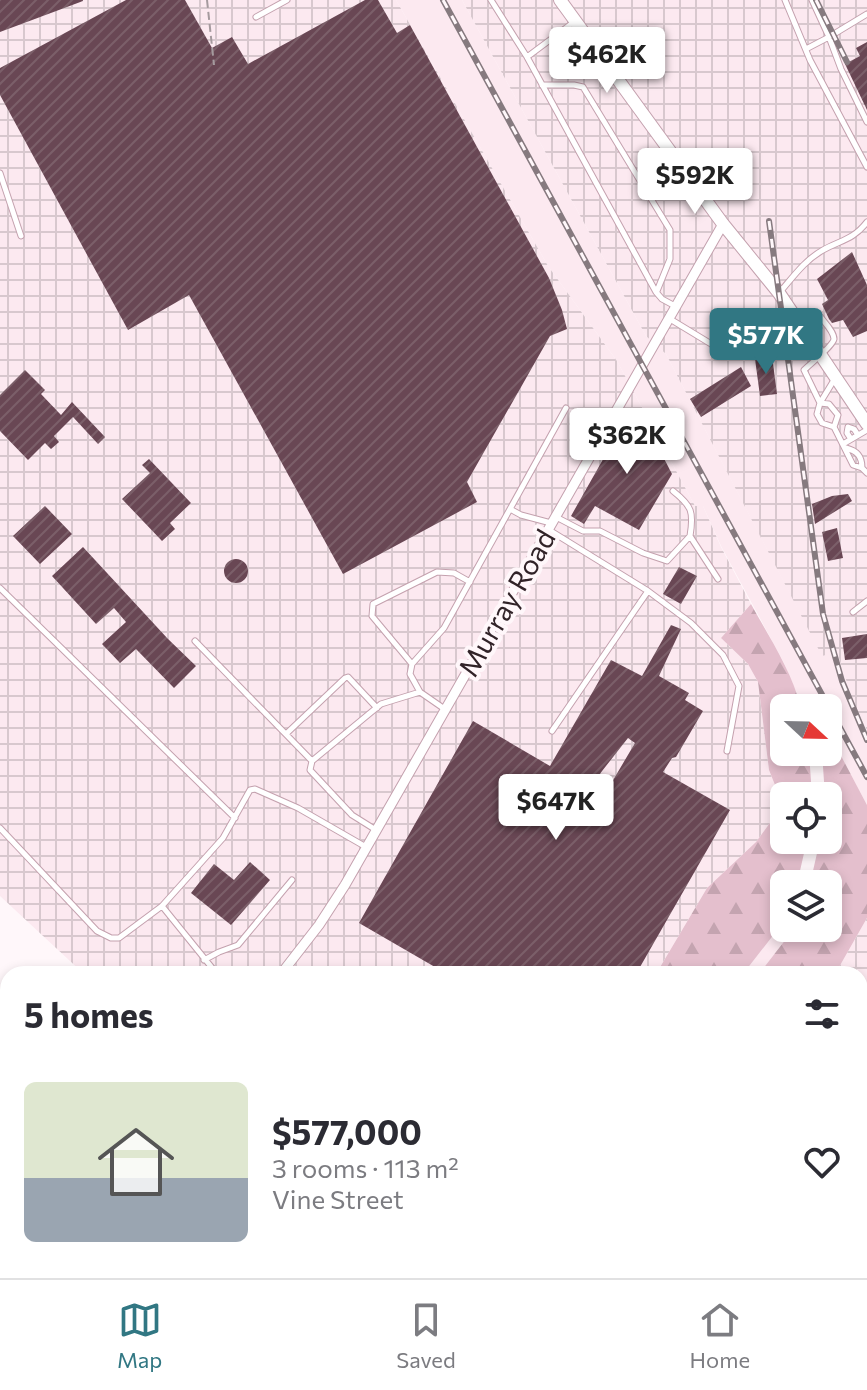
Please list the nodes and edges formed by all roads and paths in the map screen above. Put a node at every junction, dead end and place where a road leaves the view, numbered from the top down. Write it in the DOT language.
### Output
graph roads {
  1 [pos="207,0"];
  2 [pos="287,0"];
  3 [pos="491,0"];
  4 [pos="560,0"];
  5 [pos="785,0"];
  6 [pos="812,0"];
  7 [pos="867,14"];
  8 [pos="256,17"];
  9 [pos="575,21"];
  10 [pos="829,37"];
  11 [pos="806,49"];
  12 [pos="527,57"];
  13 [pos="214,65"];
  14 [pos="542,85"];
  15 [pos="867,122"];
  16 [pos="867,167"];
  17 [pos="0,173"];
  18 [pos="867,222"];
  19 [pos="723,224"];
  20 [pos="21,236"];
  21 [pos="656,292"];
  22 [pos="779,293"];
  23 [pos="676,307"];
  24 [pos="819,315"];
  25 [pos="670,319"];
  26 [pos="820,355"];
  27 [pos="731,356"];
  28 [pos="835,378"];
  29 [pos="820,403"];
  30 [pos="566,408"];
  31 [pos="838,415"];
  32 [pos="866,420"];
  33 [pos="834,427"];
  34 [pos="848,427"];
  35 [pos="858,435"];
  36 [pos="851,439"];
  37 [pos="845,446"];
  38 [pos="864,470"];
  39 [pos="673,491"];
  40 [pos="510,509"];
  41 [pos="553,523"];
  42 [pos="690,536"];
  43 [pos="718,579"];
  44 [pos="470,582"];
  45 [pos="0,588"];
  46 [pos="648,591"];
  47 [pos="867,601"];
  48 [pos="853,612"];
  49 [pos="195,641"];
  50 [pos="412,664"];
  51 [pos="420,692"];
  52 [pos="377,708"];
  53 [pos="446,710"];
  54 [pos="552,731"];
  55 [pos="286,734"];
  56 [pos="727,751"];
  57 [pos="312,761"];
  58 [pos="235,818"];
  59 [pos="0,828"];
  60 [pos="377,830"];
  61 [pos="367,847"];
  62 [pos="292,880"];
  63 [pos="162,906"];
  64 [pos="204,960"];
  65 [pos="210,966"];
  66 [pos="287,966"];
  1 -- 13 [label="path"];
  2 -- 8 [label="lane"];
  3 -- 12 [label="lane"];
  4 -- 9 [label="main road"];
  5 -- 11 [label="lane"];
  6 -- 10 [label="lane"];
  7 -- 10 [label="lane"];
  9 -- 12 [label="lane"];
  9 -- 19 [label="main road"];
  10 -- 11 [label="lane"];
  10 -- 15 [label="lane"];
  11 -- 16 [label="lane"];
  12 -- 14 [label="lane"];
  14 -- 21 [label="lane"];
  14 -- 21 [label="lane"];
  17 -- 20 [label="lane"];
  18 -- 22 [label="lane"];
  19 -- 22 [label="main road"];
  19 -- 23 [label="street, Murray Road"];
  21 -- 23 [label="lane"];
  22 -- 26 [label="main road"];
  23 -- 25 [label="street, Murray Road"];
  24 -- 26 [label="lane"];
  25 -- 27 [label="lane"];
  25 -- 41 [label="street, Murray Road"];
  26 -- 28 [label="main road"];
  26 -- 29 [label="lane"];
  28 -- 29 [label="lane"];
  28 -- 32 [label="main road"];
  29 -- 31 [label="lane"];
  29 -- 33 [label="lane"];
  30 -- 40 [label="lane"];
  31 -- 33 [label="lane"];
  31 -- 34 [label="lane"];
  32 -- 35 [label="lane"];
  33 -- 37 [label="lane"];
  34 -- 35 [label="lane"];
  34 -- 36 [label="lane"];
  35 -- 36 [label="lane"];
  36 -- 37 [label="lane"];
  37 -- 38 [label="lane"];
  39 -- 42 [label="lane"];
  40 -- 41 [label="lane"];
  40 -- 44 [label="lane"];
  41 -- 42 [label="lane"];
  41 -- 46 [label="lane"];
  41 -- 53 [label="street, Murray Road"];
  42 -- 43 [label="lane"];
  44 -- 50 [label="lane"];
  44 -- 50 [label="lane"];
  45 -- 58 [label="lane"];
  46 -- 54 [label="lane"];
  46 -- 56 [label="lane"];
  47 -- 48 [label="lane"];
  49 -- 55 [label="lane"];
  50 -- 51 [label="lane"];
  51 -- 52 [label="lane"];
  51 -- 53 [label="lane"];
  52 -- 55 [label="lane"];
  52 -- 57 [label="lane"];
  53 -- 60 [label="street, Murray Road"];
  55 -- 57 [label="lane"];
  57 -- 60 [label="lane"];
  58 -- 61 [label="lane"];
  58 -- 63 [label="lane"];
  59 -- 63 [label="lane"];
  60 -- 61 [label="street, Murray Road"];
  61 -- 66 [label="street, Murray Road"];
  62 -- 64 [label="lane"];
  63 -- 64 [label="lane"];
  64 -- 65 [label="lane"];
}
